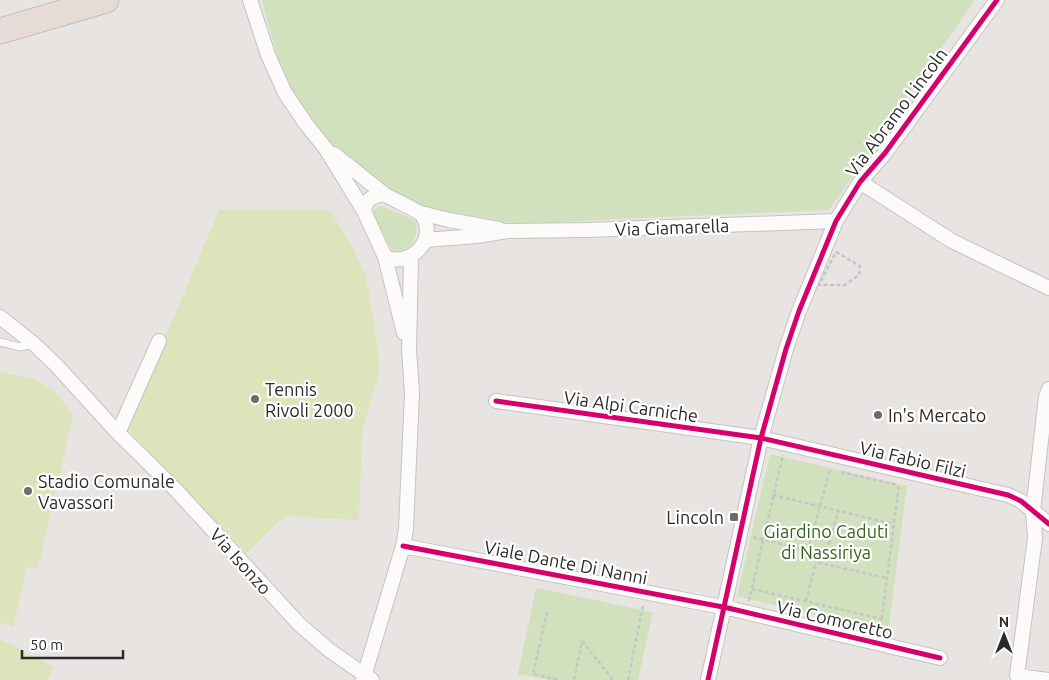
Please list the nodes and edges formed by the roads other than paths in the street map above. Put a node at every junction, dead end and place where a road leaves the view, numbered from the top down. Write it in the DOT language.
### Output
graph roads {
  1 [pos="106,0"];
  2 [pos="997,0"];
  3 [pos="252,6"];
  4 [pos="0,31"];
  5 [pos="326,148"];
  6 [pos="860,182"];
  7 [pos="384,194"];
  8 [pos="364,211"];
  9 [pos="421,213"];
  10 [pos="836,222"];
  11 [pos="507,231"];
  12 [pos="425,240"];
  13 [pos="385,257"];
  14 [pos="411,257"];
  15 [pos="1049,288"];
  16 [pos="0,317"];
  17 [pos="159,341"];
  18 [pos="0,342"];
  19 [pos="34,344"];
  20 [pos="409,350"];
  21 [pos="1049,389"];
  22 [pos="496,402"];
  23 [pos="118,433"];
  24 [pos="761,438"];
  25 [pos="1033,511"];
  26 [pos="1049,524"];
  27 [pos="403,546"];
  28 [pos="723,607"];
  29 [pos="940,658"];
  30 [pos="367,679"];
  31 [pos="708,680"];
  32 [pos="1049,680"];
  1 -- 4 [label="highway"];
  2 -- 6 [label="street, Via Abramo Lincoln"];
  3 -- 5 [label="street"];
  5 -- 7 [label="street"];
  5 -- 8 [label="street"];
  6 -- 10 [label="street, Via Abramo Lincoln"];
  6 -- 15 [label="street"];
  7 -- 8 [label="street"];
  7 -- 9 [label="street"];
  8 -- 13 [label="street"];
  9 -- 11 [label="street, Via Ciamarella"];
  9 -- 12 [label="street"];
  10 -- 11 [label="street, Via Ciamarella"];
  10 -- 24 [label="street, Via Abramo Lincoln"];
  11 -- 12 [label="street, Via Ciamarella"];
  12 -- 14 [label="street"];
  13 -- 14 [label="street"];
  13 -- 20 [label="street"];
  14 -- 20 [label="street"];
  16 -- 19 [label="street, Via Isonzo"];
  17 -- 23 [label="street"];
  18 -- 19 [label="lane"];
  19 -- 23 [label="street, Via Isonzo"];
  20 -- 27 [label="street"];
  21 -- 25 [label="street"];
  22 -- 24 [label="street, Via Alpi Carniche"];
  23 -- 30 [label="street, Via Isonzo"];
  24 -- 25 [label="street, Via Fabio Filzi"];
  24 -- 28 [label="street, Via Abramo Lincoln"];
  25 -- 26 [label="street, Via Fabio Filzi"];
  25 -- 32 [label="street"];
  27 -- 28 [label="street, Viale Dante Di Nanni"];
  27 -- 30 [label="street"];
  28 -- 29 [label="street, Via Comoretto"];
  28 -- 31 [label="street, Via Abramo Lincoln"];
}
